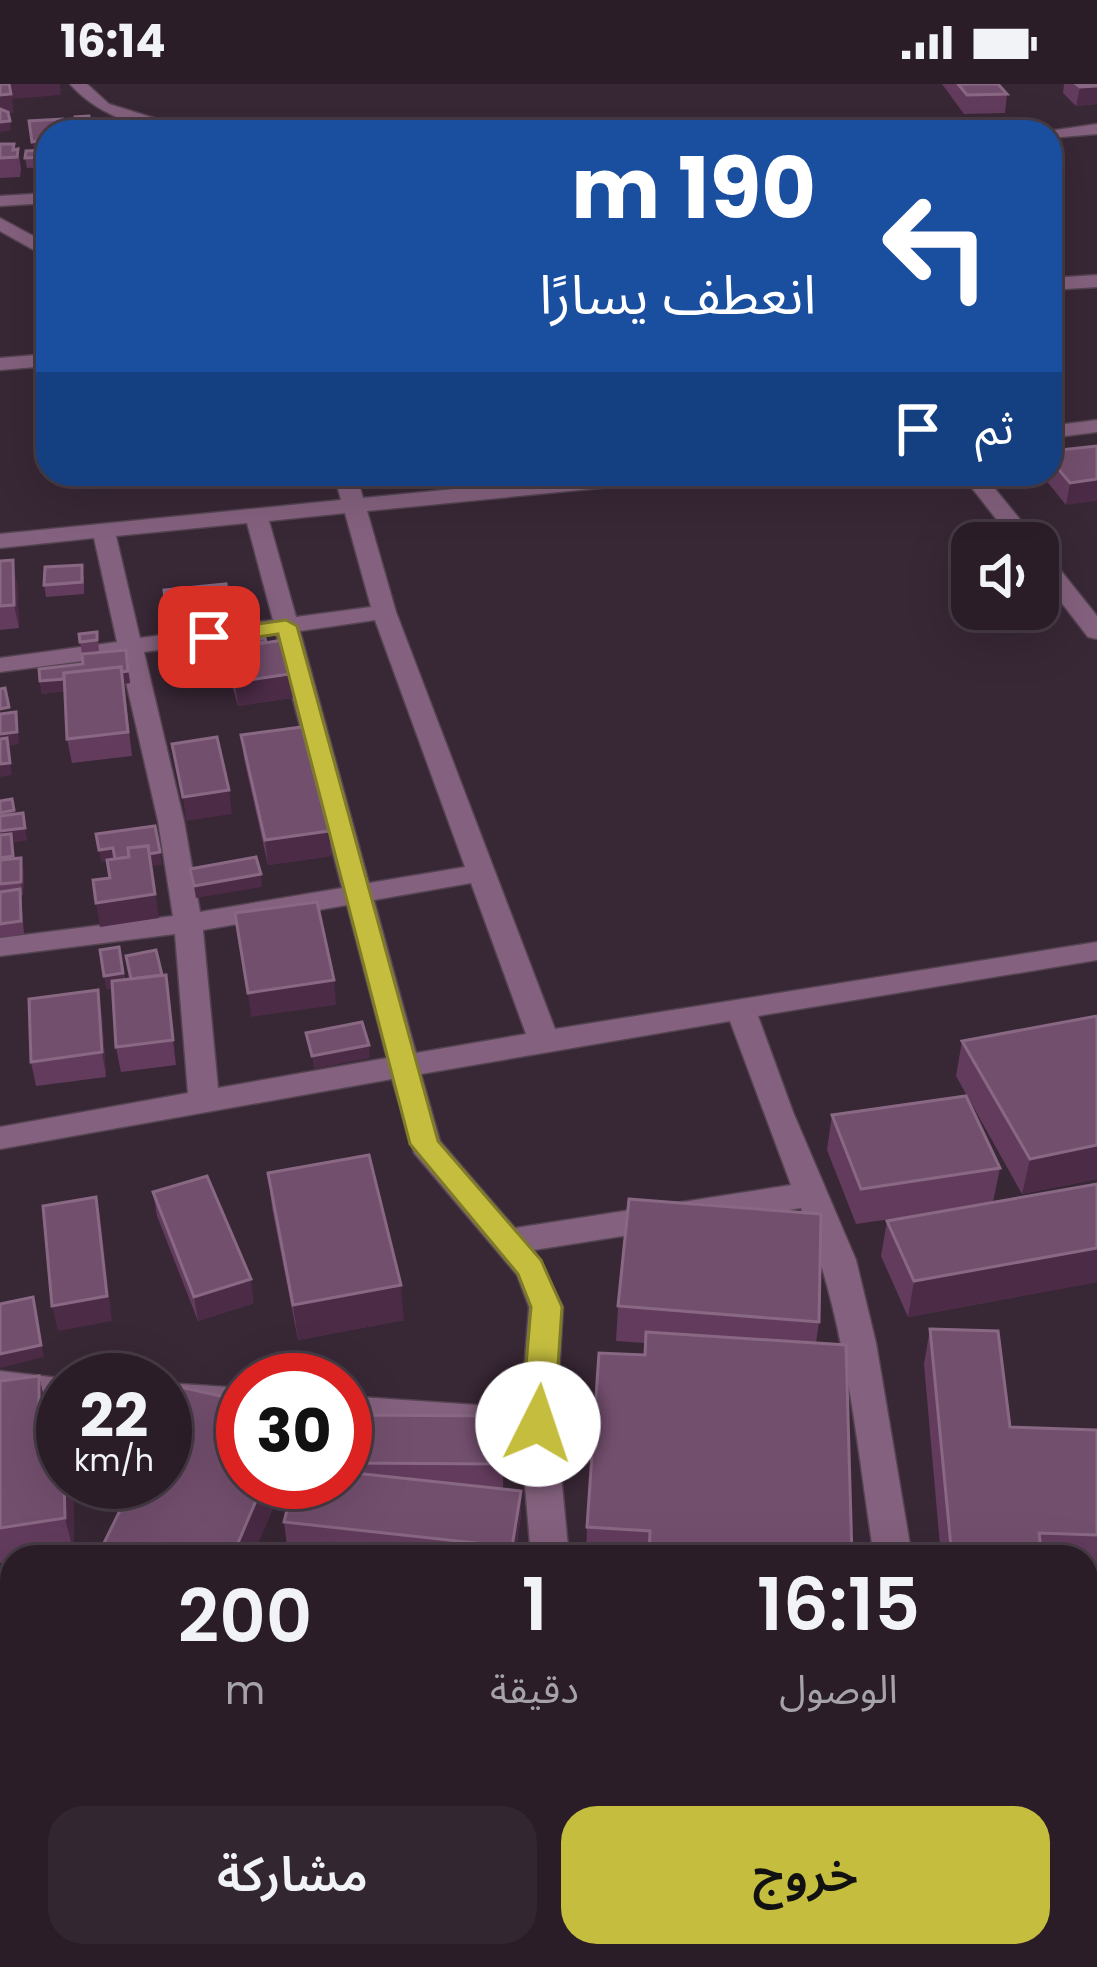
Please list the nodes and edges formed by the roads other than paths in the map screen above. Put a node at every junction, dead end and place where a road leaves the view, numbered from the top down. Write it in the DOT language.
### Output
graph roads {
  1 [pos="78,84"];
  2 [pos="147,120"];
  3 [pos="1097,129"];
  4 [pos="1062,132"];
  5 [pos="36,199"];
  6 [pos="0,201"];
  7 [pos="0,223"];
  8 [pos="36,246"];
  9 [pos="1097,281"];
  10 [pos="1062,283"];
  11 [pos="36,361"];
  12 [pos="0,364"];
  13 [pos="1097,426"];
  14 [pos="1062,430"];
  15 [pos="348,486"];
  16 [pos="548,486"];
  17 [pos="982,486"];
  18 [pos="354,505"];
  19 [pos="257,517"];
  20 [pos="1010,522"];
  21 [pos="103,530"];
  22 [pos="0,541"];
  23 [pos="1059,584"];
  24 [pos="383,612"];
  25 [pos="286,626"];
  26 [pos="1097,632"];
  27 [pos="131,648"];
  28 [pos="0,665"];
  29 [pos="479,873"];
  30 [pos="358,891"];
  31 [pos="188,923"];
  32 [pos="0,947"];
  33 [pos="1097,951"];
  34 [pos="741,1009"];
  35 [pos="544,1041"];
  36 [pos="404,1069"];
  37 [pos="205,1100"];
  38 [pos="0,1138"];
  39 [pos="812,1194"];
  40 [pos="509,1241"];
  41 [pos="0,1385"];
  42 [pos="36,1388"];
  43 [pos="372,1412"];
  44 [pos="538,1424"];
  45 [pos="549,1545"];
  46 [pos="891,1545"];
  1 -- 2 [label="street"];
  3 -- 4 [label="street"];
  5 -- 6 [label="street"];
  7 -- 8 [label="street"];
  9 -- 10 [label="street"];
  11 -- 12 [label="street"];
  13 -- 14 [label="street"];
  15 -- 18 [label="street"];
  16 -- 18 [label="street"];
  17 -- 20 [label="street"];
  18 -- 19 [label="street"];
  18 -- 24 [label="street"];
  19 -- 21 [label="street"];
  19 -- 25 [label="street"];
  21 -- 22 [label="street"];
  21 -- 27 [label="street"];
  23 -- 26 [label="street"];
  24 -- 25 [label="street"];
  24 -- 29 [label="street"];
  25 -- 27 [label="street"];
  25 -- 30 [label="street"];
  27 -- 28 [label="street"];
  27 -- 31 [label="street"];
  29 -- 30 [label="street"];
  29 -- 35 [label="street"];
  30 -- 31 [label="street"];
  30 -- 36 [label="street"];
  31 -- 32 [label="street"];
  31 -- 37 [label="street"];
  33 -- 34 [label="street"];
  34 -- 35 [label="street"];
  34 -- 39 [label="street"];
  35 -- 36 [label="street"];
  36 -- 37 [label="street"];
  36 -- 40 [label="street"];
  37 -- 38 [label="street"];
  39 -- 40 [label="street"];
  39 -- 46 [label="street"];
  40 -- 44 [label="street"];
  41 -- 42 [label="street"];
  43 -- 44 [label="street"];
  44 -- 45 [label="street"];
}
